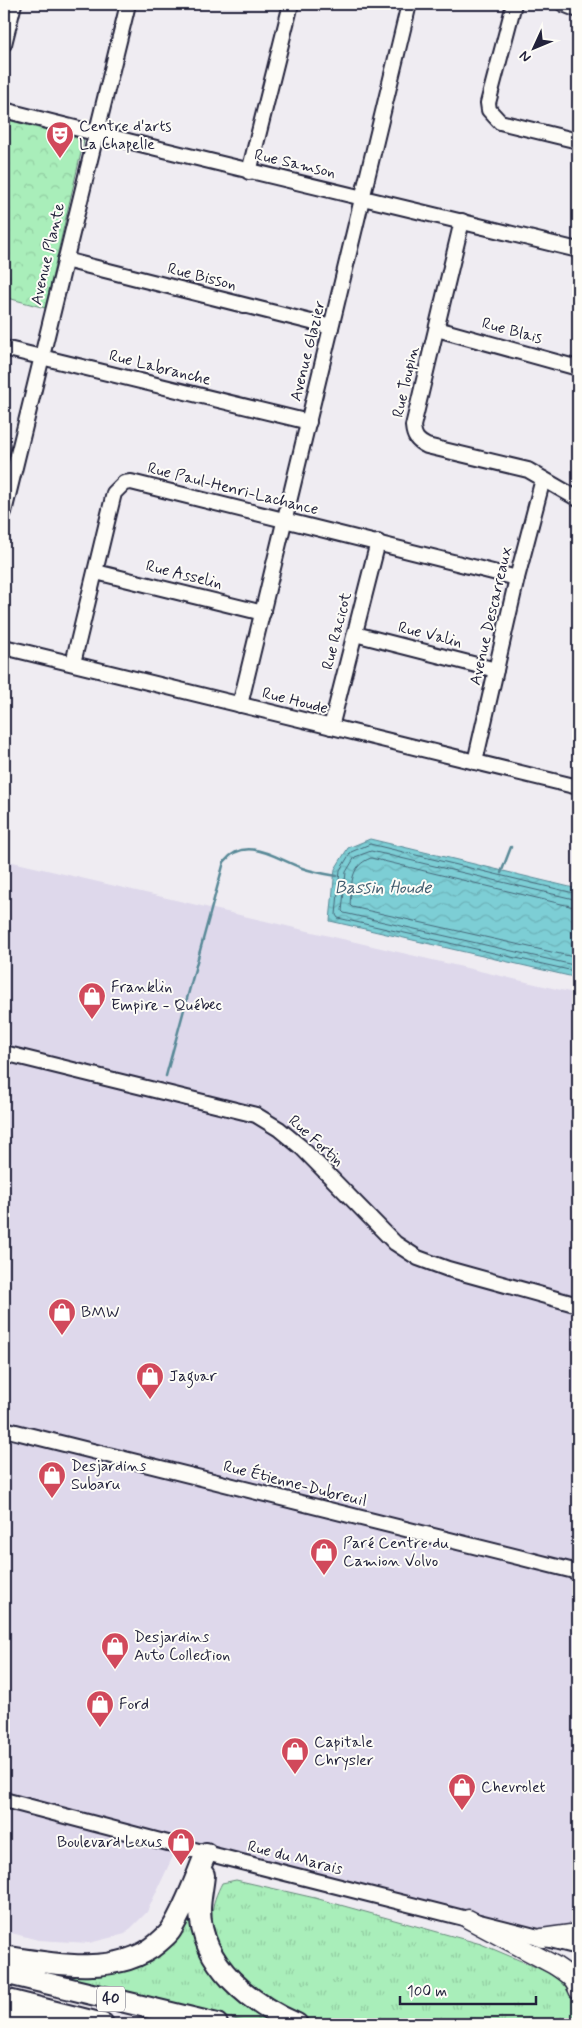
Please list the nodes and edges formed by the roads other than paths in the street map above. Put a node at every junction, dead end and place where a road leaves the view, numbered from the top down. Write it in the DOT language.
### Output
graph roads {
  1 [pos="14,4"];
  2 [pos="128,4"];
  3 [pos="291,4"];
  4 [pos="409,4"];
  5 [pos="514,4"];
  6 [pos="563,4"];
  7 [pos="578,10"];
  8 [pos="4,44"];
  9 [pos="4,110"];
  10 [pos="96,132"];
  11 [pos="578,141"];
  12 [pos="249,172"];
  13 [pos="363,198"];
  14 [pos="462,221"];
  15 [pos="578,250"];
  16 [pos="65,260"];
  17 [pos="331,327"];
  18 [pos="437,329"];
  19 [pos="4,348"];
  20 [pos="41,357"];
  21 [pos="578,368"];
  22 [pos="309,422"];
  23 [pos="543,479"];
  24 [pos="578,499"];
  25 [pos="4,512"];
  26 [pos="286,520"];
  27 [pos="378,542"];
  28 [pos="96,572"];
  29 [pos="517,578"];
  30 [pos="263,613"];
  31 [pos="355,634"];
  32 [pos="4,647"];
  33 [pos="73,663"];
  34 [pos="496,670"];
  35 [pos="240,706"];
  36 [pos="331,727"];
  37 [pos="475,762"];
  38 [pos="578,786"];
  39 [pos="4,1053"];
  40 [pos="578,1305"];
  41 [pos="4,1429"];
  42 [pos="578,1572"];
  43 [pos="4,1800"];
  44 [pos="206,1853"];
  45 [pos="468,1919"];
  46 [pos="578,1934"];
  47 [pos="542,1938"];
  48 [pos="578,1947"];
  49 [pos="4,1956"];
  50 [pos="4,1973"];
  51 [pos="578,1990"];
  52 [pos="4,1999"];
  53 [pos="4,2010"];
  54 [pos="35,2024"];
  55 [pos="103,2024"];
  56 [pos="217,2024"];
  57 [pos="297,2024"];
  1 -- 8 [label="street"];
  2 -- 10 [label="street, Avenue Plante"];
  3 -- 12 [label="street"];
  4 -- 13 [label="street, Avenue Glazier"];
  5 -- 11 [label="street"];
  6 -- 7 [label="street"];
  9 -- 10 [label="street, Rue Samson"];
  10 -- 12 [label="street, Rue Samson"];
  10 -- 16 [label="street, Avenue Plante"];
  12 -- 13 [label="street, Rue Samson"];
  13 -- 14 [label="street, Rue Samson"];
  13 -- 17 [label="street, Avenue Glazier"];
  14 -- 15 [label="street, Rue Samson"];
  14 -- 18 [label="street, Rue Toupin"];
  16 -- 17 [label="street, Rue Bisson"];
  16 -- 20 [label="street, Avenue Plante"];
  17 -- 22 [label="street, Avenue Glazier"];
  18 -- 21 [label="street, Rue Blais"];
  18 -- 23 [label="street, Rue Toupin"];
  19 -- 20 [label="street, Rue Labranche"];
  20 -- 22 [label="street, Rue Labranche"];
  20 -- 25 [label="street, Avenue Plante"];
  22 -- 26 [label="street, Avenue Glazier"];
  23 -- 24 [label="street, Rue Toupin"];
  23 -- 29 [label="street, Avenue Descarreaux"];
  26 -- 27 [label="street, Rue Paul-Henri-Lachance"];
  26 -- 28 [label="street, Rue Paul-Henri-Lachance"];
  26 -- 30 [label="street, Avenue Glazier"];
  27 -- 29 [label="street, Rue Paul-Henri-Lachance"];
  27 -- 31 [label="street, Rue Racicot"];
  28 -- 30 [label="street, Rue Asselin"];
  28 -- 33 [label="street, Rue Paul-Henri-Lachance"];
  29 -- 34 [label="street, Avenue Descarreaux"];
  30 -- 35 [label="street, Avenue Glazier"];
  31 -- 34 [label="street, Rue Valin"];
  31 -- 36 [label="street, Rue Racicot"];
  32 -- 33 [label="street, Rue Houde"];
  33 -- 35 [label="street, Rue Houde"];
  34 -- 37 [label="street, Avenue Descarreaux"];
  35 -- 36 [label="street, Rue Houde"];
  36 -- 37 [label="street, Rue Houde"];
  37 -- 38 [label="street, Rue Houde"];
  39 -- 40 [label="street, Rue Fortin"];
  41 -- 42 [label="street, Rue Étienne-Dubreuil"];
  43 -- 44 [label="street, Rue du Marais"];
  44 -- 45 [label="street, Rue du Marais"];
  44 -- 49 [label="highway"];
  44 -- 57 [label="highway"];
  45 -- 47 [label="street, Rue du Marais"];
  45 -- 51 [label="main road"];
  46 -- 47 [label="main road"];
  47 -- 48 [label="street, Rue du Marais"];
  50 -- 56 [label="highway, 40"];
  52 -- 55 [label="highway, 40"];
  53 -- 54 [label="highway"];
}
